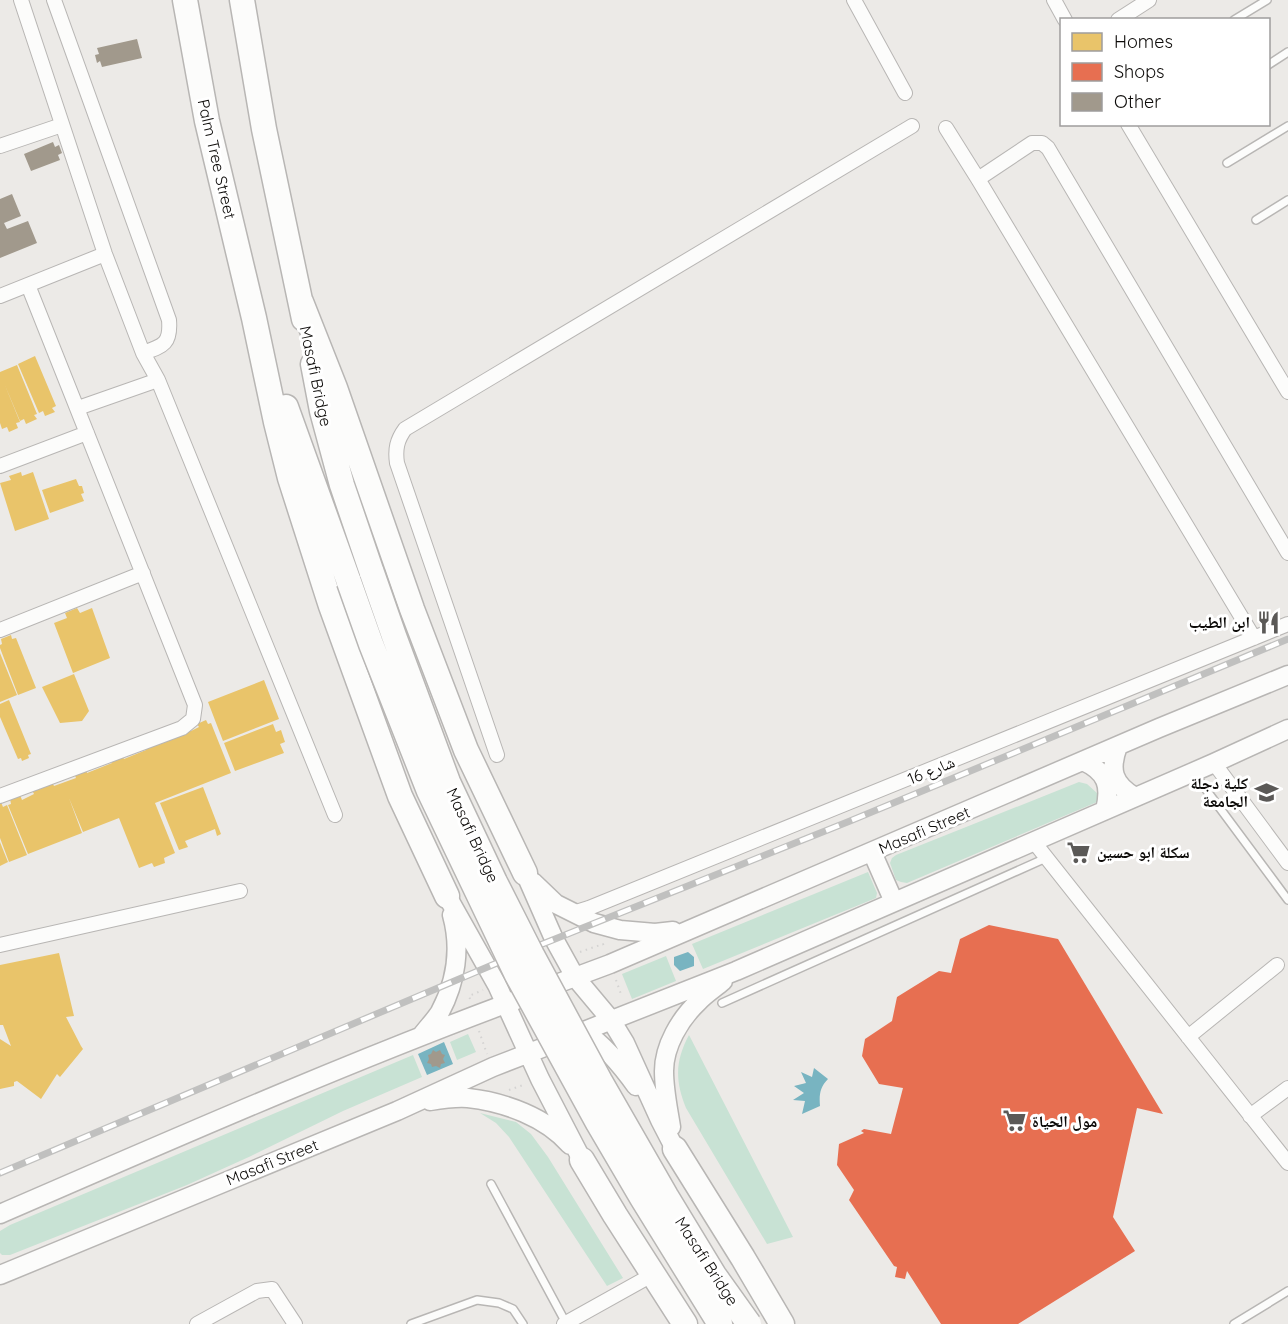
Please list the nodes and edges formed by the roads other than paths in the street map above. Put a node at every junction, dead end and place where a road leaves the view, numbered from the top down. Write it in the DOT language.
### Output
graph roads {
  1 [pos="21,0"];
  2 [pos="54,0"];
  3 [pos="185,0"];
  4 [pos="242,0"];
  5 [pos="854,0"];
  6 [pos="1054,0"];
  7 [pos="1149,0"];
  8 [pos="1267,0"];
  9 [pos="1064,18"];
  10 [pos="1122,18"];
  11 [pos="1237,18"];
  12 [pos="1288,52"];
  13 [pos="1270,63"];
  14 [pos="905,93"];
  15 [pos="62,125"];
  16 [pos="912,126"];
  17 [pos="1129,126"];
  18 [pos="1288,126"];
  19 [pos="946,128"];
  20 [pos="0,146"];
  21 [pos="1227,163"];
  22 [pos="978,179"];
  23 [pos="1288,200"];
  24 [pos="1256,220"];
  25 [pos="105,254"];
  26 [pos="28,285"];
  27 [pos="0,296"];
  28 [pos="301,302"];
  29 [pos="254,318"];
  30 [pos="143,354"];
  31 [pos="158,380"];
  32 [pos="1288,392"];
  33 [pos="78,408"];
  34 [pos="87,433"];
  35 [pos="0,466"];
  36 [pos="1288,553"];
  37 [pos="143,573"];
  38 [pos="1288,624"];
  39 [pos="0,630"];
  40 [pos="1254,638"];
  41 [pos="1288,675"];
  42 [pos="1288,729"];
  43 [pos="1118,746"];
  44 [pos="497,755"];
  45 [pos="1083,761"];
  46 [pos="1214,763"];
  47 [pos="1193,772"];
  48 [pos="0,796"];
  49 [pos="1135,797"];
  50 [pos="1105,810"];
  51 [pos="335,815"];
  52 [pos="1034,842"];
  53 [pos="872,852"];
  54 [pos="1046,858"];
  55 [pos="1288,863"];
  56 [pos="529,881"];
  57 [pos="240,891"];
  58 [pos="1288,900"];
  59 [pos="894,902"];
  60 [pos="451,905"];
  61 [pos="573,913"];
  62 [pos="523,914"];
  63 [pos="480,928"];
  64 [pos="690,928"];
  65 [pos="0,945"];
  66 [pos="1277,965"];
  67 [pos="736,970"];
  68 [pos="567,980"];
  69 [pos="722,1003"];
  70 [pos="514,1004"];
  71 [pos="611,1020"];
  72 [pos="422,1035"];
  73 [pos="1188,1037"];
  74 [pos="535,1050"];
  75 [pos="612,1081"];
  76 [pos="1288,1088"];
  77 [pos="574,1104"];
  78 [pos="647,1104"];
  79 [pos="397,1111"];
  80 [pos="1250,1116"];
  81 [pos="660,1120"];
  82 [pos="569,1134"];
  83 [pos="675,1149"];
  84 [pos="582,1160"];
  85 [pos="1288,1163"];
  86 [pos="491,1184"];
  87 [pos="0,1214"];
  88 [pos="0,1275"];
  89 [pos="652,1275"];
  90 [pos="1288,1291"];
  91 [pos="565,1323"];
  92 [pos="197,1324"];
  93 [pos="295,1324"];
  94 [pos="411,1324"];
  95 [pos="523,1324"];
  96 [pos="685,1324"];
  97 [pos="720,1324"];
  98 [pos="749,1324"];
  99 [pos="782,1324"];
  100 [pos="1234,1324"];
  1 -- 15 [label="street"];
  2 -- 30 [label="street"];
  3 -- 29 [label="highway, Palm Tree Street"];
  4 -- 28 [label="highway"];
  5 -- 14 [label="street"];
  6 -- 9 [label="street"];
  7 -- 10 [label="street"];
  8 -- 11 [label="lane"];
  12 -- 13 [label="lane"];
  15 -- 20 [label="street"];
  15 -- 25 [label="street"];
  16 -- 44 [label="street"];
  17 -- 32 [label="street"];
  18 -- 21 [label="lane"];
  19 -- 22 [label="street"];
  22 -- 36 [label="street"];
  22 -- 40 [label="street"];
  23 -- 24 [label="lane"];
  25 -- 26 [label="street"];
  25 -- 30 [label="street"];
  26 -- 27 [label="street"];
  26 -- 33 [label="street"];
  28 -- 56 [label="highway"];
  28 -- 98 [label="highway, Masafi Bridge, bridge"];
  29 -- 60 [label="highway"];
  29 -- 97 [label="highway, Masafi Bridge, bridge"];
  30 -- 31 [label="street"];
  31 -- 33 [label="street"];
  31 -- 51 [label="street"];
  33 -- 34 [label="street"];
  34 -- 35 [label="street"];
  34 -- 37 [label="street"];
  37 -- 39 [label="street"];
  37 -- 48 [label="street"];
  38 -- 40 [label="street, شارع 16"];
  40 -- 61 [label="street, شارع 16"];
  41 -- 43 [label="main road, Masafi Street"];
  42 -- 46 [label="main road"];
  43 -- 45 [label="main road, Masafi Street"];
  43 -- 49 [label="main road"];
  45 -- 50 [label="main road"];
  45 -- 53 [label="main road, Masafi Street"];
  46 -- 47 [label="main road"];
  46 -- 55 [label="street"];
  47 -- 49 [label="main road"];
  47 -- 58 [label="lane"];
  49 -- 50 [label="main road"];
  50 -- 52 [label="main road"];
  52 -- 54 [label="street"];
  52 -- 59 [label="main road"];
  53 -- 59 [label="main road"];
  53 -- 64 [label="main road, Masafi Street"];
  54 -- 69 [label="lane"];
  54 -- 73 [label="street"];
  56 -- 61 [label="main road"];
  56 -- 62 [label="main road"];
  56 -- 68 [label="main road"];
  57 -- 65 [label="street"];
  59 -- 67 [label="main road"];
  60 -- 63 [label="main road"];
  60 -- 70 [label="main road"];
  60 -- 72 [label="main road"];
  61 -- 64 [label="main road"];
  64 -- 68 [label="main road, Masafi Street"];
  66 -- 73 [label="street"];
  67 -- 71 [label="main road"];
  67 -- 83 [label="main road"];
  68 -- 71 [label="main road"];
  70 -- 72 [label="main road"];
  70 -- 74 [label="main road"];
  71 -- 78 [label="main road"];
  71 -- 81 [label="main road"];
  72 -- 87 [label="main road"];
  73 -- 80 [label="street"];
  74 -- 79 [label="main road, Masafi Street"];
  74 -- 82 [label="main road"];
  75 -- 78 [label="main road"];
  76 -- 80 [label="street"];
  77 -- 82 [label="main road"];
  78 -- 81 [label="main road"];
  79 -- 84 [label="main road"];
  79 -- 88 [label="main road, Masafi Street"];
  80 -- 85 [label="street"];
  81 -- 83 [label="main road"];
  82 -- 84 [label="main road"];
  83 -- 99 [label="highway"];
  84 -- 89 [label="highway"];
  86 -- 91 [label="lane"];
  89 -- 91 [label="street"];
  89 -- 96 [label="highway"];
  90 -- 100 [label="lane"];
  92 -- 93 [label="street"];
  94 -- 95 [label="lane"];
}
